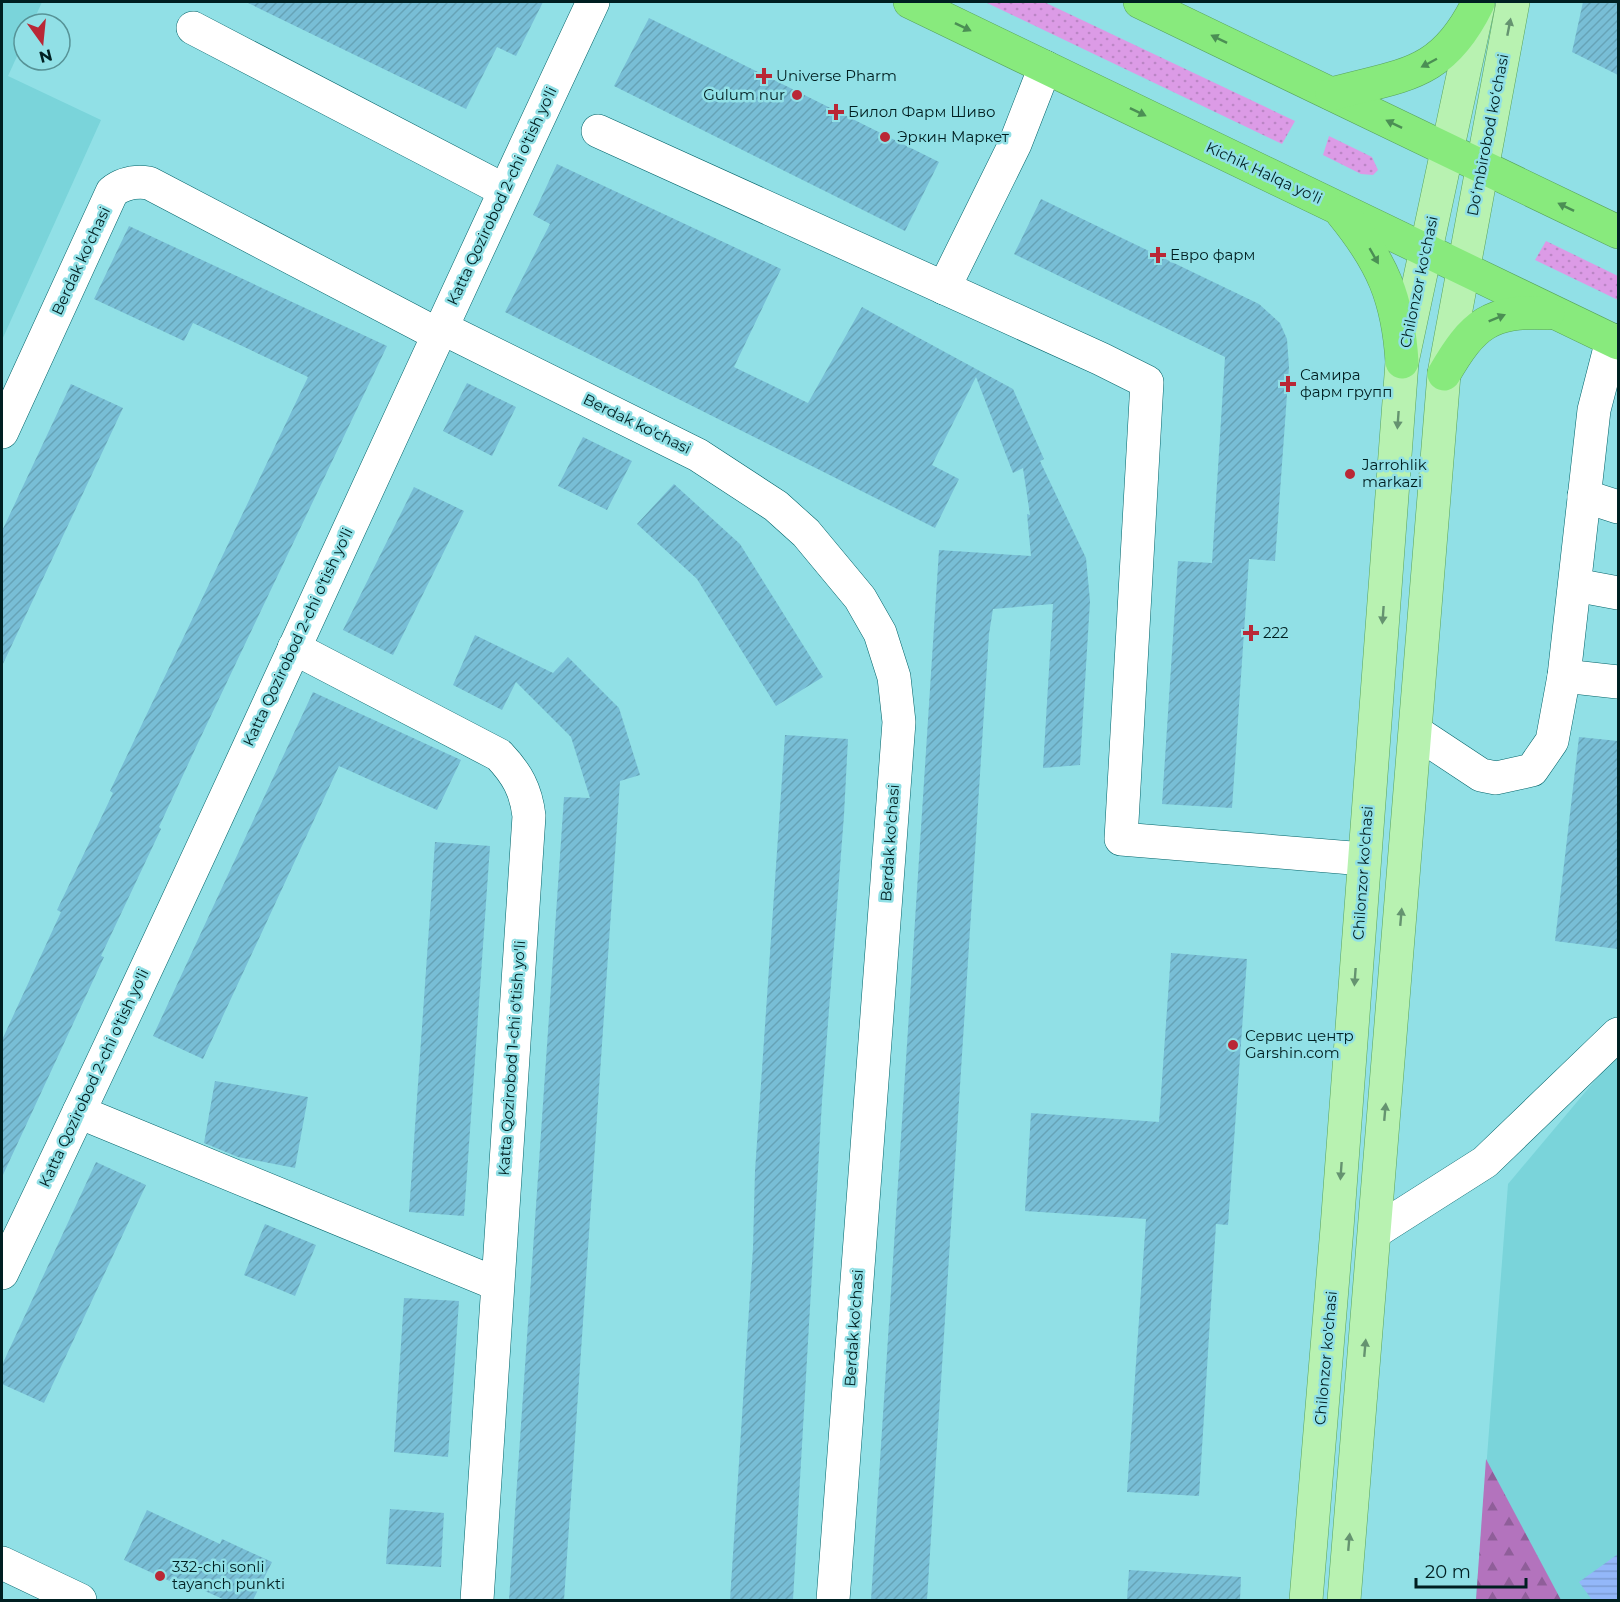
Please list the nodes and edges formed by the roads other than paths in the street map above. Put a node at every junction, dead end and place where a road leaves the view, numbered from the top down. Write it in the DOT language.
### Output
graph roads {
  1 [pos="593,2"];
  2 [pos="910,2"];
  3 [pos="1140,2"];
  4 [pos="1478,2"];
  5 [pos="1513,2"];
  6 [pos="193,28"];
  7 [pos="1045,67"];
  8 [pos="1332,94"];
  9 [pos="598,131"];
  10 [pos="1447,150"];
  11 [pos="1482,167"];
  12 [pos="504,190"];
  13 [pos="1339,209"];
  14 [pos="1618,232"];
  15 [pos="1426,250"];
  16 [pos="1464,269"];
  17 [pos="944,288"];
  18 [pos="1556,313"];
  19 [pos="439,330"];
  20 [pos="1615,342"];
  21 [pos="1402,362"];
  22 [pos="1444,374"];
  23 [pos="2,432"];
  24 [pos="1584,496"];
  25 [pos="1618,507"];
  26 [pos="1575,585"];
  27 [pos="1618,593"];
  28 [pos="294,648"];
  29 [pos="1564,676"];
  30 [pos="1618,682"];
  31 [pos="1416,732"];
  32 [pos="1364,859"];
  33 [pos="1618,1034"];
  34 [pos="79,1112"];
  35 [pos="1375,1232"];
  36 [pos="2,1273"];
  37 [pos="497,1284"];
  38 [pos="2,1563"];
  39 [pos="80,1600"];
  40 [pos="477,1600"];
  41 [pos="833,1600"];
  42 [pos="1306,1600"];
  43 [pos="1344,1600"];
  1 -- 12 [label="street, Katta Qozirobod 2-chi o'tish yo'li"];
  2 -- 7 [label="highway, Kichik Halqa yo'li, one-way"];
  8 -- 3 [label="highway, one-way"];
  4 -- 8 [label="highway, one-way"];
  4 -- 10 [label="main road"];
  11 -- 5 [label="main road, Doʻmbirobod koʻchasi, one-way"];
  6 -- 12 [label="street"];
  7 -- 13 [label="highway, Kichik Halqa yo'li, one-way"];
  7 -- 17 [label="street"];
  10 -- 8 [label="highway, one-way"];
  9 -- 17 [label="street"];
  10 -- 11 [label="highway"];
  10 -- 15 [label="main road, Chilonzor ko'chasi"];
  14 -- 11 [label="highway, one-way"];
  11 -- 16 [label="main road, Doʻmbirobod koʻchasi"];
  12 -- 19 [label="street, Katta Qozirobod 2-chi o'tish yo'li"];
  13 -- 15 [label="highway, Kichik Halqa yo'li"];
  13 -- 21 [label="highway, one-way"];
  15 -- 16 [label="highway, Kichik Halqa yo'li"];
  15 -- 21 [label="main road, Chilonzor ko'chasi"];
  16 -- 18 [label="highway, Kichik Halqa yo'li"];
  16 -- 22 [label="main road"];
  17 -- 32 [label="street"];
  18 -- 20 [label="highway, Kichik Halqa yo'li"];
  22 -- 18 [label="highway, one-way"];
  19 -- 23 [label="street, Berdak ko'chasi"];
  19 -- 28 [label="street, Katta Qozirobod 2-chi o'tish yo'li"];
  19 -- 41 [label="street, Berdak ko'chasi"];
  20 -- 24 [label="street"];
  21 -- 32 [label="main road, Chilonzor ko'chasi, one-way"];
  22 -- 31 [label="main road"];
  24 -- 25 [label="street"];
  24 -- 26 [label="street"];
  26 -- 27 [label="street"];
  26 -- 29 [label="street"];
  28 -- 34 [label="street, Katta Qozirobod 2-chi o'tish yo'li"];
  28 -- 37 [label="street, Katta Qozirobod 1-chi o'tish yo'li"];
  29 -- 30 [label="street"];
  29 -- 31 [label="street"];
  35 -- 31 [label="main road, one-way"];
  32 -- 42 [label="main road, Chilonzor ko'chasi, one-way"];
  33 -- 35 [label="street"];
  34 -- 36 [label="street, Katta Qozirobod 2-chi o'tish yo'li"];
  34 -- 37 [label="street"];
  43 -- 35 [label="main road, one-way"];
  37 -- 40 [label="street, Katta Qozirobod 1-chi o'tish yo'li"];
  38 -- 39 [label="street"];
}
